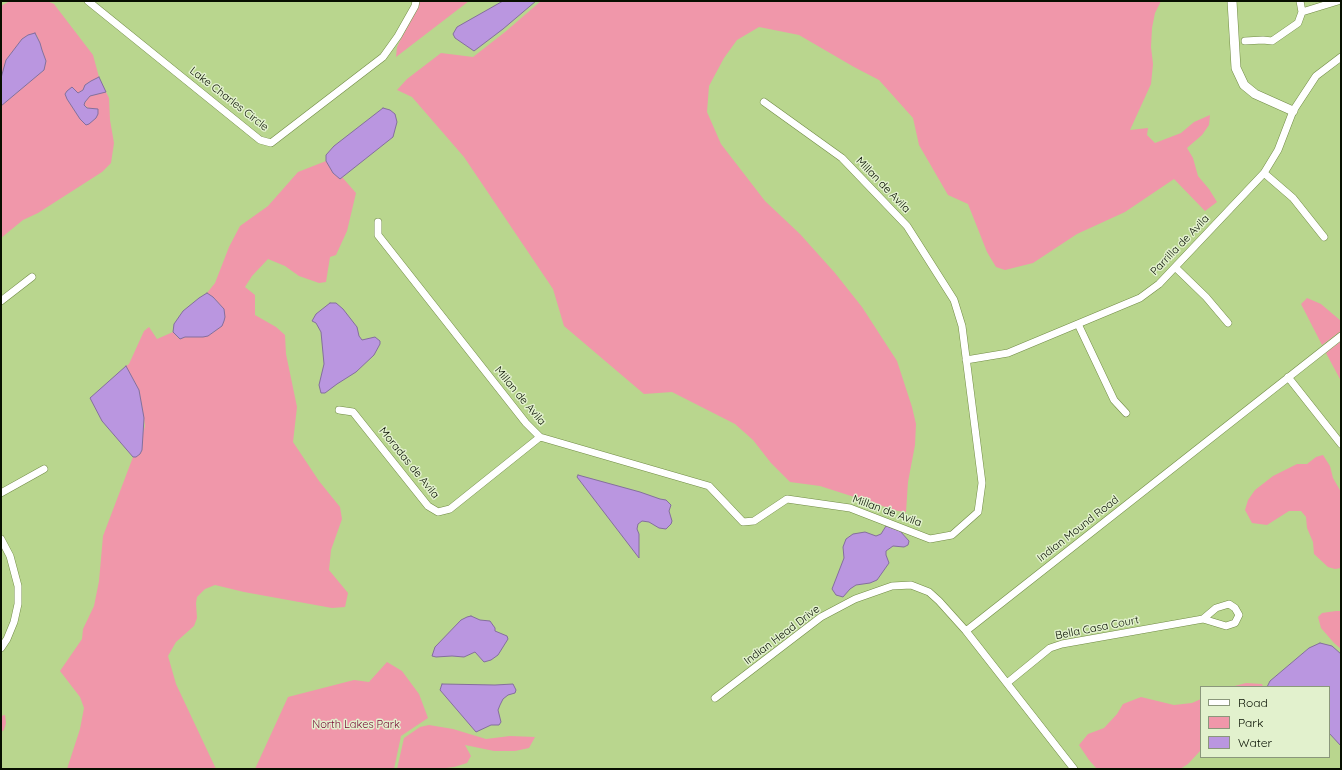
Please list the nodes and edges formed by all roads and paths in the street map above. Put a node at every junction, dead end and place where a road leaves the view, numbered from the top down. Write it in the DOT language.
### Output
graph roads {
  1 [pos="88,1"];
  2 [pos="416,1"];
  3 [pos="1232,1"];
  4 [pos="1300,1"];
  5 [pos="1338,1"];
  6 [pos="1302,12"];
  7 [pos="1244,41"];
  8 [pos="1341,57"];
  9 [pos="764,102"];
  10 [pos="1293,111"];
  11 [pos="1264,173"];
  12 [pos="378,222"];
  13 [pos="1324,237"];
  14 [pos="1175,267"];
  15 [pos="32,277"];
  16 [pos="1,301"];
  17 [pos="1228,323"];
  18 [pos="1078,324"];
  19 [pos="1341,336"];
  20 [pos="966,360"];
  21 [pos="1288,377"];
  22 [pos="339,410"];
  23 [pos="1126,413"];
  24 [pos="540,437"];
  25 [pos="1341,444"];
  26 [pos="44,469"];
  27 [pos="1,493"];
  28 [pos="1,539"];
  29 [pos="1203,619"];
  30 [pos="966,631"];
  31 [pos="1,648"];
  32 [pos="1007,683"];
  33 [pos="715,698"];
  34 [pos="1074,769"];
  1 -- 2 [label="street, Lake Charles Circle"];
  3 -- 10 [label="street"];
  4 -- 6 [label="street"];
  5 -- 6 [label="street"];
  6 -- 7 [label="street"];
  8 -- 10 [label="street, Parrilla de Avila"];
  9 -- 20 [label="street, Millan de Avila"];
  10 -- 11 [label="street, Parrilla de Avila"];
  11 -- 13 [label="street"];
  11 -- 14 [label="street, Parrilla de Avila"];
  12 -- 24 [label="street, Millan de Avila"];
  14 -- 17 [label="street"];
  14 -- 18 [label="street, Parrilla de Avila"];
  15 -- 16 [label="street"];
  18 -- 20 [label="street, Parrilla de Avila"];
  18 -- 23 [label="street"];
  19 -- 21 [label="street, Indian Mound Road"];
  20 -- 24 [label="street, Millan de Avila"];
  21 -- 25 [label="street"];
  21 -- 30 [label="street, Indian Mound Road"];
  22 -- 24 [label="street, Moradas de Avila"];
  26 -- 27 [label="street"];
  28 -- 31 [label="street"];
  29 -- 29 [label="street, Bella Casa Court"];
  29 -- 32 [label="street, Bella Casa Court"];
  30 -- 32 [label="street"];
  30 -- 33 [label="street, Indian Head Drive"];
  32 -- 34 [label="street"];
}
